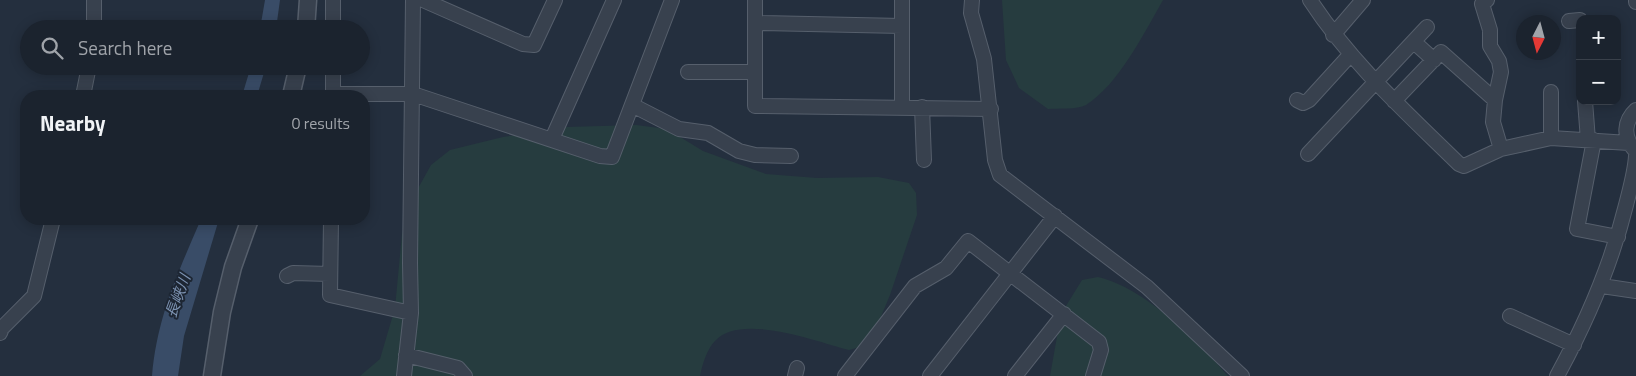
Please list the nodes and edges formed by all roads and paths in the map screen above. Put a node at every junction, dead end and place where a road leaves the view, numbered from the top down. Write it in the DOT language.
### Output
graph roads {
  1 [pos="94,0"];
  2 [pos="308,0"];
  3 [pos="334,0"];
  4 [pos="413,0"];
  5 [pos="423,0"];
  6 [pos="555,0"];
  7 [pos="614,0"];
  8 [pos="672,0"];
  9 [pos="755,0"];
  10 [pos="902,0"];
  11 [pos="972,0"];
  12 [pos="1310,0"];
  13 [pos="1363,0"];
  14 [pos="1487,0"];
  15 [pos="94,20"];
  16 [pos="307,20"];
  17 [pos="333,20"];
  18 [pos="756,22"];
  19 [pos="902,26"];
  20 [pos="1427,27"];
  21 [pos="1333,35"];
  22 [pos="1414,42"];
  23 [pos="1350,55"];
  24 [pos="1434,60"];
  25 [pos="688,72"];
  26 [pos="755,72"];
  27 [pos="87,75"];
  28 [pos="296,75"];
  29 [pos="333,75"];
  30 [pos="1375,82"];
  31 [pos="84,90"];
  32 [pos="293,90"];
  33 [pos="333,90"];
  34 [pos="1551,92"];
  35 [pos="413,94"];
  36 [pos="370,95"];
  37 [pos="1297,100"];
  38 [pos="1495,100"];
  39 [pos="1394,101"];
  40 [pos="632,104"];
  41 [pos="1586,105"];
  42 [pos="902,107"];
  43 [pos="922,108"];
  44 [pos="991,109"];
  45 [pos="1636,110"];
  46 [pos="1551,138"];
  47 [pos="552,139"];
  48 [pos="1591,140"];
  49 [pos="1632,147"];
  50 [pos="1501,149"];
  51 [pos="1308,154"];
  52 [pos="791,156"];
  53 [pos="1636,156"];
  54 [pos="924,160"];
  55 [pos="1055,216"];
  56 [pos="52,225"];
  57 [pos="248,225"];
  58 [pos="331,225"];
  59 [pos="1618,237"];
  60 [pos="291,270"];
  61 [pos="1010,273"];
  62 [pos="330,274"];
  63 [pos="1602,286"];
  64 [pos="1636,291"];
  65 [pos="411,313"];
  66 [pos="1064,314"];
  67 [pos="1510,316"];
  68 [pos="0,333"];
  69 [pos="1574,345"];
  70 [pos="406,355"];
  71 [pos="212,376"];
  72 [pos="404,376"];
  73 [pos="465,376"];
  74 [pos="845,376"];
  75 [pos="930,376"];
  76 [pos="1015,376"];
  77 [pos="1093,376"];
  78 [pos="1242,376"];
  79 [pos="1557,376"];
  1 -- 15 [label="street"];
  2 -- 16 [label="street"];
  3 -- 17 [label="street"];
  4 -- 35 [label="street"];
  5 -- 6 [label="street"];
  7 -- 47 [label="street"];
  8 -- 40 [label="street"];
  9 -- 18 [label="street"];
  10 -- 19 [label="street"];
  11 -- 44 [label="street"];
  12 -- 21 [label="street"];
  13 -- 21 [label="street"];
  14 -- 38 [label="street"];
  18 -- 19 [label="street"];
  18 -- 26 [label="street"];
  19 -- 42 [label="street"];
  20 -- 22 [label="street"];
  21 -- 23 [label="street"];
  22 -- 24 [label="street"];
  22 -- 30 [label="street"];
  23 -- 30 [label="street"];
  23 -- 37 [label="street"];
  24 -- 38 [label="street"];
  24 -- 39 [label="street"];
  25 -- 26 [label="street"];
  26 -- 42 [label="street"];
  27 -- 31 [label="street"];
  28 -- 32 [label="street"];
  29 -- 33 [label="street"];
  30 -- 39 [label="street"];
  30 -- 51 [label="street"];
  34 -- 46 [label="street"];
  35 -- 36 [label="street"];
  35 -- 47 [label="street"];
  35 -- 65 [label="street"];
  38 -- 50 [label="street"];
  39 -- 50 [label="street"];
  40 -- 47 [label="street"];
  40 -- 52 [label="street"];
  41 -- 48 [label="street"];
  42 -- 43 [label="street"];
  43 -- 44 [label="street"];
  43 -- 54 [label="street"];
  44 -- 55 [label="street"];
  45 -- 49 [label="street"];
  46 -- 48 [label="street"];
  46 -- 50 [label="street"];
  48 -- 49 [label="street"];
  48 -- 59 [label="street"];
  53 -- 59 [label="street"];
  55 -- 61 [label="street"];
  55 -- 78 [label="street"];
  56 -- 68 [label="street"];
  57 -- 71 [label="street"];
  58 -- 62 [label="street"];
  59 -- 63 [label="street"];
  60 -- 62 [label="street"];
  61 -- 66 [label="street"];
  61 -- 74 [label="street"];
  61 -- 75 [label="street"];
  62 -- 65 [label="street"];
  63 -- 64 [label="street"];
  63 -- 69 [label="street"];
  65 -- 70 [label="street"];
  66 -- 76 [label="street"];
  66 -- 77 [label="street"];
  67 -- 69 [label="street"];
  69 -- 79 [label="street"];
  70 -- 72 [label="street"];
  70 -- 73 [label="street"];
}
